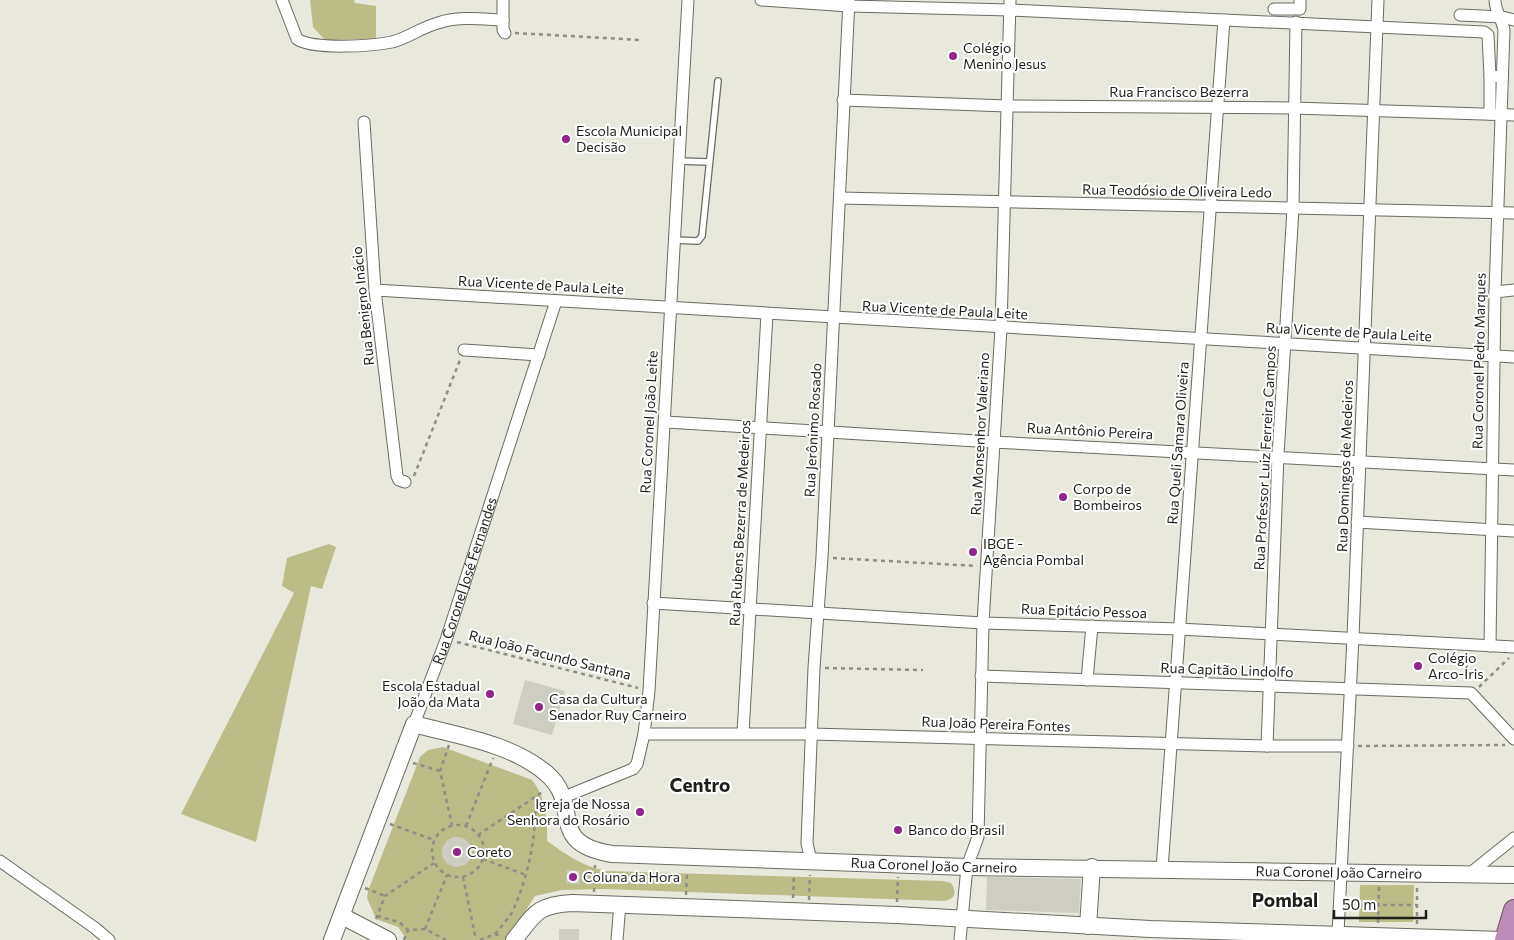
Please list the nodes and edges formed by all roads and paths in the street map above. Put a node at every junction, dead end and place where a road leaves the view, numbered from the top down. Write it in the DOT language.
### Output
graph roads {
  1 [pos="282,0"];
  2 [pos="503,0"];
  3 [pos="688,0"];
  4 [pos="761,0"];
  5 [pos="1300,0"];
  6 [pos="1378,0"];
  7 [pos="1495,0"];
  8 [pos="849,3"];
  9 [pos="1010,5"];
  10 [pos="1274,9"];
  11 [pos="1460,15"];
  12 [pos="1502,17"];
  13 [pos="502,20"];
  14 [pos="1224,20"];
  15 [pos="1514,20"];
  16 [pos="1296,22"];
  17 [pos="1377,26"];
  18 [pos="505,33"];
  19 [pos="641,40"];
  20 [pos="1490,76"];
  21 [pos="1502,76"];
  22 [pos="718,81"];
  23 [pos="843,100"];
  24 [pos="1007,106"];
  25 [pos="1218,107"];
  26 [pos="1293,108"];
  27 [pos="1374,110"];
  28 [pos="1490,114"];
  29 [pos="1508,114"];
  30 [pos="364,122"];
  31 [pos="679,161"];
  32 [pos="710,162"];
  33 [pos="840,198"];
  34 [pos="1006,201"];
  35 [pos="1210,207"];
  36 [pos="1370,208"];
  37 [pos="1293,209"];
  38 [pos="1497,213"];
  39 [pos="1514,213"];
  40 [pos="674,240"];
  41 [pos="374,290"];
  42 [pos="1514,290"];
  43 [pos="1495,292"];
  44 [pos="556,301"];
  45 [pos="670,308"];
  46 [pos="767,314"];
  47 [pos="832,318"];
  48 [pos="1001,328"];
  49 [pos="1201,339"];
  50 [pos="1286,344"];
  51 [pos="1365,348"];
  52 [pos="464,350"];
  53 [pos="539,355"];
  54 [pos="1494,356"];
  55 [pos="1514,357"];
  56 [pos="666,422"];
  57 [pos="760,427"];
  58 [pos="828,432"];
  59 [pos="993,442"];
  60 [pos="1192,451"];
  61 [pos="1278,456"];
  62 [pos="1358,460"];
  63 [pos="1492,468"];
  64 [pos="1514,470"];
  65 [pos="405,482"];
  66 [pos="1357,522"];
  67 [pos="1492,530"];
  68 [pos="1514,531"];
  69 [pos="822,557"];
  70 [pos="988,567"];
  71 [pos="652,603"];
  72 [pos="751,608"];
  73 [pos="818,612"];
  74 [pos="983,623"];
  75 [pos="1092,626"];
  76 [pos="1179,629"];
  77 [pos="1273,634"];
  78 [pos="1353,638"];
  79 [pos="446,640"];
  80 [pos="1490,646"];
  81 [pos="1514,647"];
  82 [pos="1514,653"];
  83 [pos="814,668"];
  84 [pos="923,670"];
  85 [pos="981,676"];
  86 [pos="1087,680"];
  87 [pos="1175,684"];
  88 [pos="1270,687"];
  89 [pos="1350,688"];
  90 [pos="649,690"];
  91 [pos="1471,693"];
  92 [pos="414,724"];
  93 [pos="742,733"];
  94 [pos="452,734"];
  95 [pos="644,734"];
  96 [pos="811,734"];
  97 [pos="981,739"];
  98 [pos="1514,739"];
  99 [pos="1171,744"];
  100 [pos="1514,745"];
  101 [pos="1267,746"];
  102 [pos="1348,746"];
  103 [pos="497,747"];
  104 [pos="401,759"];
  105 [pos="440,771"];
  106 [pos="560,790"];
  107 [pos="535,797"];
  108 [pos="377,819"];
  109 [pos="452,826"];
  110 [pos="466,826"];
  111 [pos="478,835"];
  112 [pos="1514,838"];
  113 [pos="434,840"];
  114 [pos="596,851"];
  115 [pos="687,857"];
  116 [pos="483,859"];
  117 [pos="794,860"];
  118 [pos="0,861"];
  119 [pos="811,861"];
  120 [pos="899,863"];
  121 [pos="434,864"];
  122 [pos="967,866"];
  123 [pos="1092,867"];
  124 [pos="1162,869"];
  125 [pos="1342,874"];
  126 [pos="1379,874"];
  127 [pos="1418,874"];
  128 [pos="446,875"];
  129 [pos="1468,875"];
  130 [pos="1514,875"];
  131 [pos="526,876"];
  132 [pos="463,877"];
  133 [pos="354,884"];
  134 [pos="385,896"];
  135 [pos="594,903"];
  136 [pos="620,904"];
  137 [pos="1378,904"];
  138 [pos="1341,905"];
  139 [pos="1417,905"];
  140 [pos="686,906"];
  141 [pos="792,910"];
  142 [pos="1514,910"];
  143 [pos="809,911"];
  144 [pos="897,915"];
  145 [pos="342,916"];
  146 [pos="961,920"];
  147 [pos="374,923"];
  148 [pos="1088,926"];
  149 [pos="425,929"];
  150 [pos="408,930"];
  151 [pos="1338,933"];
  152 [pos="496,934"];
  153 [pos="1150,934"];
  154 [pos="1378,934"];
  155 [pos="1417,936"];
  156 [pos="508,938"];
  157 [pos="109,940"];
  158 [pos="332,940"];
  159 [pos="388,940"];
  160 [pos="404,940"];
  161 [pos="446,940"];
  162 [pos="478,940"];
  163 [pos="617,940"];
  164 [pos="960,940"];
  165 [pos="1503,940"];
  1 -- 13 [label="street"];
  2 -- 13 [label="street"];
  3 -- 31 [label="street, Rua Coronel João Leite"];
  4 -- 8 [label="street"];
  5 -- 10 [label="street"];
  6 -- 17 [label="street, Rua Domingos de Medeiros"];
  7 -- 12 [label="street, Rua Coronel Pedro Marques"];
  8 -- 9 [label="street"];
  8 -- 23 [label="street, Rua Jerônimo Rosado"];
  9 -- 14 [label="street"];
  9 -- 24 [label="street, Rua Monsenhor Valeriano"];
  11 -- 12 [label="street"];
  12 -- 15 [label="street"];
  12 -- 21 [label="street, Rua Coronel Pedro Marques"];
  13 -- 18 [label="street"];
  14 -- 16 [label="street"];
  14 -- 25 [label="street, Rua Queli Samara Oliveira"];
  16 -- 17 [label="street"];
  16 -- 26 [label="street, Rua Professor Luiz Ferreira Campos"];
  17 -- 20 [label="street"];
  17 -- 27 [label="street, Rua Domingos de Medeiros"];
  18 -- 19 [label="path"];
  20 -- 21 [label="street"];
  20 -- 28 [label="street"];
  21 -- 29 [label="street, Rua Coronel Pedro Marques"];
  22 -- 32 [label="lane"];
  23 -- 24 [label="street, Rua Francisco Bezerra"];
  23 -- 33 [label="street, Rua Jerônimo Rosado"];
  24 -- 25 [label="street, Rua Francisco Bezerra"];
  24 -- 34 [label="street, Rua Monsenhor Valeriano"];
  25 -- 26 [label="street, Rua Francisco Bezerra"];
  25 -- 35 [label="street, Rua Queli Samara Oliveira"];
  26 -- 27 [label="street, Rua Francisco Bezerra"];
  26 -- 37 [label="street, Rua Professor Luiz Ferreira Campos"];
  27 -- 28 [label="street, Rua Francisco Bezerra"];
  27 -- 36 [label="street, Rua Domingos de Medeiros"];
  28 -- 29 [label="street, Rua Francisco Bezerra"];
  29 -- 38 [label="street, Rua Coronel Pedro Marques"];
  30 -- 41 [label="street, Rua Benigno Inácio"];
  31 -- 32 [label="lane"];
  31 -- 40 [label="street, Rua Coronel João Leite"];
  32 -- 40 [label="lane"];
  33 -- 34 [label="street, Rua Teodósio de Oliveira Ledo"];
  33 -- 47 [label="street, Rua Jerônimo Rosado"];
  34 -- 35 [label="street, Rua Teodósio de Oliveira Ledo"];
  34 -- 48 [label="street, Rua Monsenhor Valeriano"];
  35 -- 37 [label="street, Rua Teodósio de Oliveira Ledo"];
  35 -- 49 [label="street, Rua Queli Samara Oliveira"];
  36 -- 37 [label="street, Rua Teodósio de Oliveira Ledo"];
  36 -- 38 [label="street, Rua Teodósio de Oliveira Ledo"];
  36 -- 51 [label="street, Rua Domingos de Medeiros"];
  37 -- 50 [label="street, Rua Professor Luiz Ferreira Campos"];
  38 -- 39 [label="street, Rua Teodósio de Oliveira Ledo"];
  38 -- 43 [label="street, Rua Coronel Pedro Marques"];
  40 -- 45 [label="street, Rua Coronel João Leite"];
  41 -- 44 [label="street, Rua Vicente de Paula Leite"];
  41 -- 65 [label="street, Rua Benigno Inácio"];
  42 -- 43 [label="street"];
  43 -- 54 [label="street, Rua Coronel Pedro Marques"];
  44 -- 45 [label="street, Rua Vicente de Paula Leite"];
  44 -- 53 [label="street, Rua Coronel José Fernandes"];
  45 -- 46 [label="street, Rua Vicente de Paula Leite"];
  45 -- 56 [label="street, Rua Coronel João Leite"];
  46 -- 47 [label="street, Rua Vicente de Paula Leite"];
  46 -- 57 [label="street, Rua Rubens Bezerra de Medeiros"];
  47 -- 48 [label="street, Rua Vicente de Paula Leite"];
  47 -- 58 [label="street, Rua Jerônimo Rosado"];
  48 -- 49 [label="street, Rua Vicente de Paula Leite"];
  48 -- 59 [label="street, Rua Monsenhor Valeriano"];
  49 -- 50 [label="street, Rua Vicente de Paula Leite"];
  49 -- 60 [label="street, Rua Queli Samara Oliveira"];
  50 -- 51 [label="street, Rua Vicente de Paula Leite"];
  50 -- 61 [label="street, Rua Professor Luiz Ferreira Campos"];
  51 -- 54 [label="street, Rua Vicente de Paula Leite"];
  51 -- 62 [label="street, Rua Domingos de Medeiros"];
  52 -- 53 [label="street"];
  52 -- 65 [label="path"];
  53 -- 79 [label="street, Rua Coronel José Fernandes"];
  54 -- 55 [label="street, Rua Vicente de Paula Leite"];
  54 -- 63 [label="street, Rua Coronel Pedro Marques"];
  56 -- 57 [label="street, Rua Antônio Pereira"];
  56 -- 71 [label="street, Rua Coronel João Leite"];
  57 -- 58 [label="street, Rua Antônio Pereira"];
  57 -- 72 [label="street, Rua Rubens Bezerra de Medeiros"];
  58 -- 59 [label="street, Rua Antônio Pereira"];
  58 -- 69 [label="street, Rua Jerônimo Rosado"];
  59 -- 60 [label="street, Rua Antônio Pereira"];
  59 -- 70 [label="street, Rua Monsenhor Valeriano"];
  60 -- 61 [label="street, Rua Antônio Pereira"];
  60 -- 76 [label="street, Rua Queli Samara Oliveira"];
  61 -- 62 [label="street, Rua Antônio Pereira"];
  61 -- 77 [label="street, Rua Professor Luiz Ferreira Campos"];
  62 -- 63 [label="street, Rua Antônio Pereira"];
  62 -- 66 [label="street, Rua Domingos de Medeiros"];
  63 -- 64 [label="street, Rua Antônio Pereira"];
  63 -- 67 [label="street, Rua Coronel Pedro Marques"];
  66 -- 67 [label="street"];
  66 -- 78 [label="street, Rua Domingos de Medeiros"];
  67 -- 68 [label="street"];
  67 -- 80 [label="street, Rua Coronel Pedro Marques"];
  69 -- 70 [label="path"];
  69 -- 73 [label="street, Rua Jerônimo Rosado"];
  70 -- 74 [label="street, Rua Monsenhor Valeriano"];
  71 -- 72 [label="street, Rua Epitácio Pessoa"];
  71 -- 90 [label="street, Rua Coronel João Leite"];
  72 -- 73 [label="street, Rua Epitácio Pessoa"];
  72 -- 93 [label="street, Rua Rubens Bezerra de Medeiros"];
  73 -- 74 [label="street, Rua Epitácio Pessoa"];
  73 -- 83 [label="street, Rua Jerônimo Rosado"];
  74 -- 75 [label="street, Rua Epitácio Pessoa"];
  74 -- 85 [label="street, Rua Monsenhor Valeriano"];
  75 -- 76 [label="street, Rua Epitácio Pessoa"];
  75 -- 86 [label="street"];
  76 -- 77 [label="street, Rua Epitácio Pessoa"];
  76 -- 87 [label="street, Rua Queli Samara Oliveira"];
  77 -- 78 [label="street, Rua Epitácio Pessoa"];
  77 -- 88 [label="street, Rua Professor Luiz Ferreira Campos"];
  78 -- 80 [label="street, Rua Epitácio Pessoa"];
  78 -- 89 [label="street, Rua Domingos de Medeiros"];
  79 -- 90 [label="path, Rua João Facundo Santana"];
  79 -- 92 [label="street, Rua Coronel José Fernandes"];
  80 -- 81 [label="street, Rua Epitácio Pessoa"];
  82 -- 91 [label="path"];
  83 -- 84 [label="path"];
  83 -- 96 [label="street, Rua Jerônimo Rosado"];
  85 -- 86 [label="street, Rua Capitão Lindolfo"];
  85 -- 97 [label="street, Rua Monsenhor Valeriano"];
  86 -- 87 [label="street, Rua Capitão Lindolfo"];
  87 -- 88 [label="street, Rua Capitão Lindolfo"];
  87 -- 99 [label="street, Rua Queli Samara Oliveira"];
  88 -- 89 [label="street, Rua Capitão Lindolfo"];
  88 -- 101 [label="street, Rua Professor Luiz Ferreira Campos"];
  89 -- 91 [label="street, Rua Capitão Lindolfo"];
  89 -- 102 [label="street, Rua Domingos de Medeiros"];
  90 -- 95 [label="street, Rua Coronel João Leite"];
  91 -- 98 [label="street"];
  92 -- 94 [label="main road"];
  92 -- 104 [label="main road, Rua Coronel José Fernandes"];
  93 -- 95 [label="street, Rua João Pereira Fontes"];
  93 -- 96 [label="street, Rua João Pereira Fontes"];
  94 -- 103 [label="main road"];
  94 -- 105 [label="path"];
  95 -- 106 [label="street, Rua Coronel João Leite"];
  96 -- 97 [label="street, Rua João Pereira Fontes"];
  96 -- 119 [label="street, Rua Jerônimo Rosado"];
  97 -- 99 [label="street, Rua João Pereira Fontes"];
  97 -- 122 [label="street, Rua Monsenhor Valeriano"];
  99 -- 101 [label="street, Rua João Pereira Fontes"];
  99 -- 124 [label="street, Rua Queli Samara Oliveira"];
  100 -- 102 [label="path"];
  101 -- 102 [label="street, Rua João Pereira Fontes"];
  102 -- 125 [label="street, Rua Domingos de Medeiros"];
  103 -- 106 [label="main road"];
  103 -- 110 [label="path"];
  104 -- 105 [label="path"];
  104 -- 108 [label="main road, Rua Coronel José Fernandes"];
  105 -- 109 [label="path"];
  106 -- 107 [label="path"];
  106 -- 114 [label="main road, Rua Coronel João Carneiro"];
  107 -- 111 [label="path"];
  107 -- 131 [label="path"];
  108 -- 113 [label="path"];
  108 -- 133 [label="main road, Rua Coronel José Fernandes"];
  109 -- 110 [label="path"];
  109 -- 113 [label="path"];
  110 -- 111 [label="path"];
  111 -- 116 [label="path"];
  112 -- 129 [label="street"];
  113 -- 121 [label="path"];
  114 -- 115 [label="main road, Rua Coronel João Carneiro"];
  114 -- 135 [label="path"];
  115 -- 117 [label="main road, Rua Coronel João Carneiro"];
  115 -- 140 [label="path"];
  116 -- 131 [label="path"];
  116 -- 132 [label="path"];
  117 -- 119 [label="main road, Rua Coronel João Carneiro"];
  117 -- 141 [label="path"];
  118 -- 157 [label="street"];
  119 -- 120 [label="main road, Rua Coronel João Carneiro"];
  119 -- 143 [label="path"];
  120 -- 122 [label="main road, Rua Coronel João Carneiro"];
  120 -- 144 [label="path"];
  121 -- 128 [label="path"];
  121 -- 134 [label="path"];
  122 -- 123 [label="main road, Rua Coronel João Carneiro"];
  122 -- 146 [label="street, Rua Monsenhor Valeriano"];
  123 -- 124 [label="main road, Rua Coronel João Carneiro"];
  123 -- 148 [label="main road"];
  124 -- 125 [label="main road, Rua Coronel João Carneiro"];
  125 -- 126 [label="main road, Rua Coronel João Carneiro"];
  125 -- 138 [label="street, Rua Domingos de Medeiros"];
  126 -- 127 [label="main road, Rua Coronel João Carneiro"];
  126 -- 137 [label="path"];
  127 -- 129 [label="main road, Rua Coronel João Carneiro"];
  127 -- 139 [label="path"];
  128 -- 132 [label="path"];
  128 -- 149 [label="path"];
  129 -- 130 [label="main road, Rua Coronel João Carneiro"];
  131 -- 152 [label="path"];
  132 -- 162 [label="path"];
  133 -- 134 [label="path"];
  133 -- 145 [label="main road, Rua Coronel José Fernandes"];
  134 -- 147 [label="path"];
  135 -- 136 [label="main road"];
  135 -- 156 [label="main road"];
  136 -- 140 [label="main road"];
  136 -- 163 [label="street"];
  137 -- 138 [label="path"];
  137 -- 139 [label="path"];
  137 -- 154 [label="path"];
  138 -- 151 [label="street, Rua Domingos de Medeiros"];
  139 -- 155 [label="path"];
  140 -- 141 [label="main road"];
  141 -- 143 [label="main road"];
  142 -- 165 [label="highway"];
  143 -- 144 [label="main road"];
  144 -- 146 [label="main road"];
  145 -- 147 [label="main road"];
  145 -- 158 [label="main road, Rua Coronel José Fernandes"];
  146 -- 148 [label="main road"];
  146 -- 164 [label="street, Rua Monsenhor Valeriano"];
  147 -- 150 [label="path"];
  147 -- 159 [label="main road"];
  148 -- 153 [label="main road"];
  149 -- 150 [label="path"];
  149 -- 161 [label="path"];
  150 -- 160 [label="path"];
  151 -- 153 [label="main road"];
  151 -- 154 [label="main road"];
  152 -- 156 [label="path"];
  152 -- 162 [label="path"];
  154 -- 155 [label="main road"];
  155 -- 165 [label="main road"];
}
